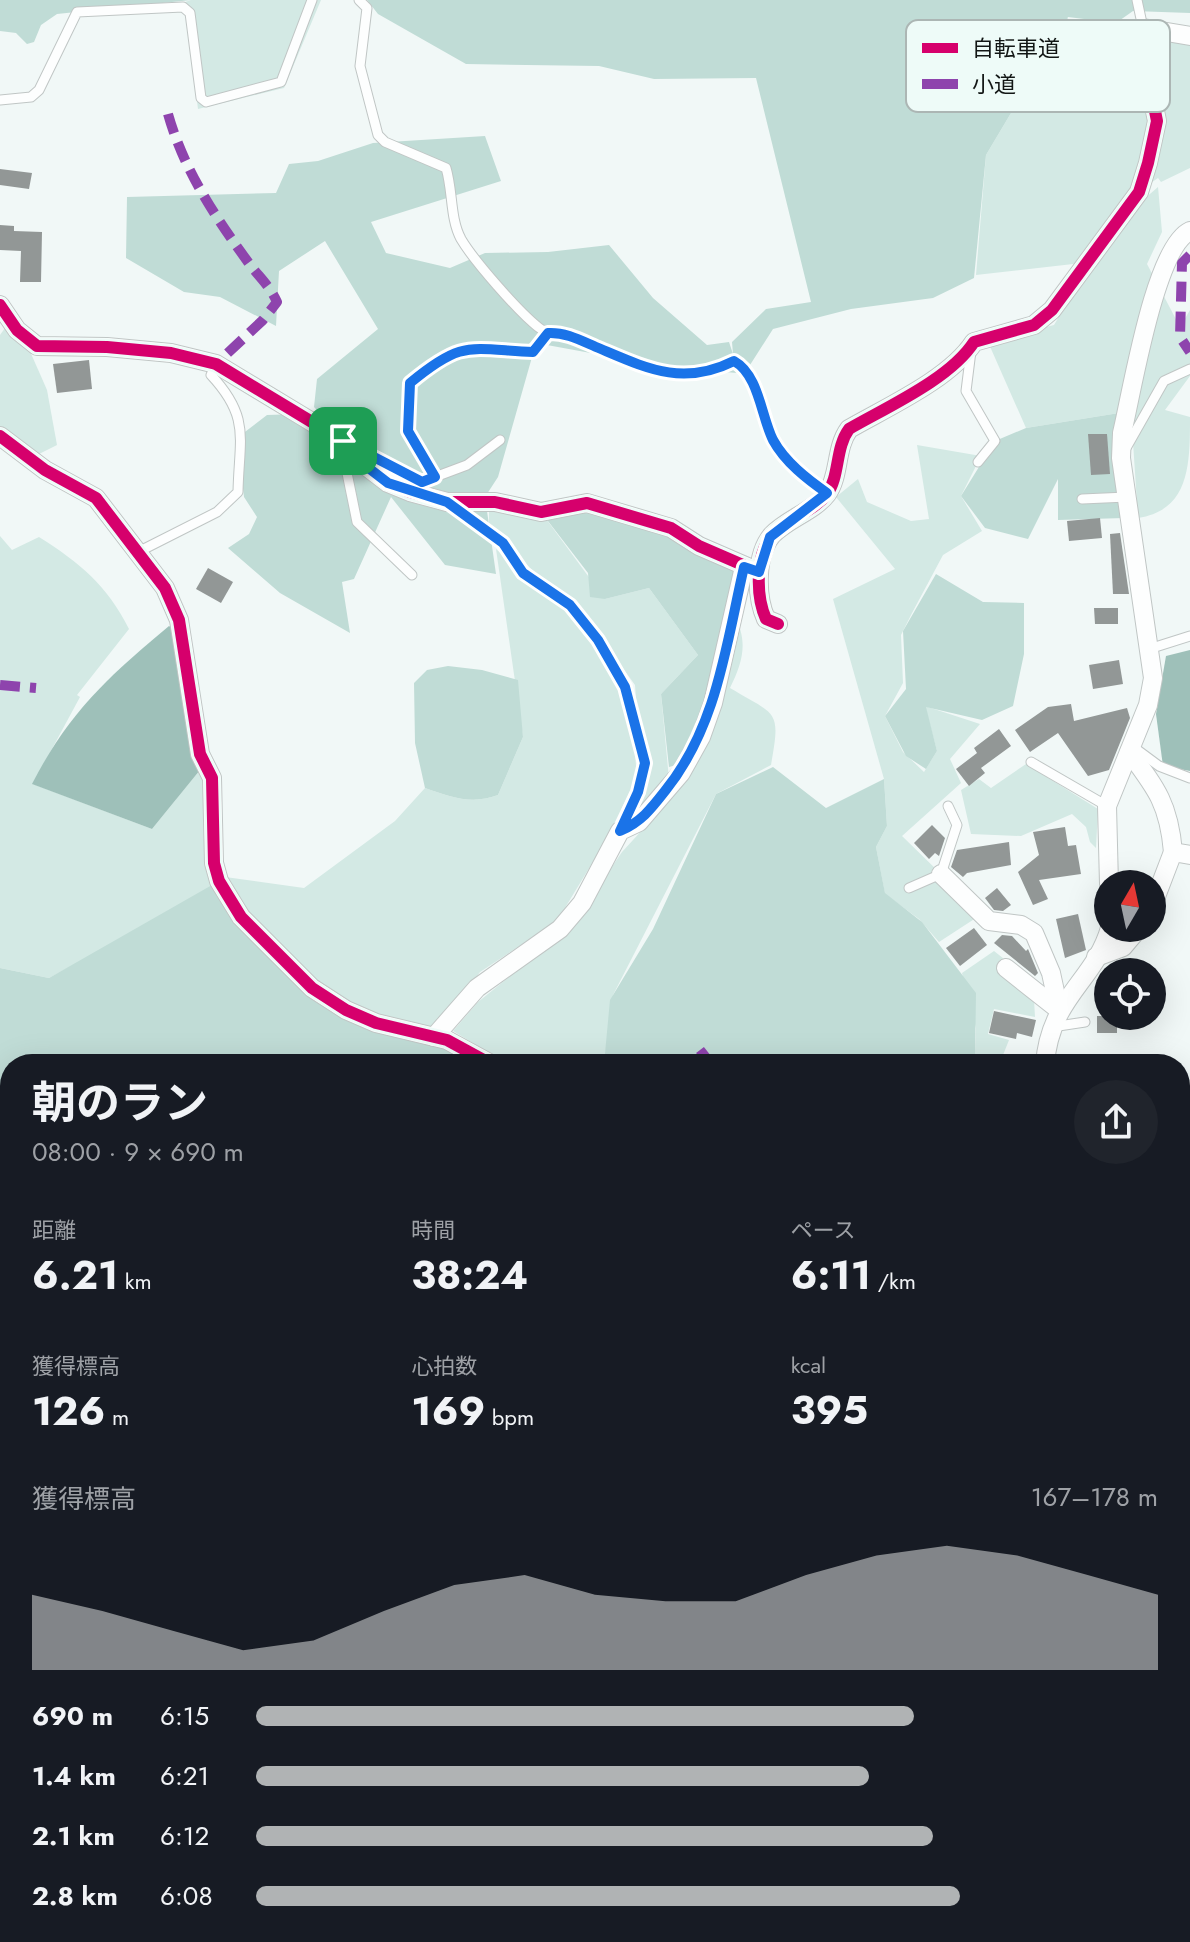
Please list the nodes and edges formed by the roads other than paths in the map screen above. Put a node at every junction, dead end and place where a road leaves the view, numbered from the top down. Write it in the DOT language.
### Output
graph roads {
  1 [pos="312,0"];
  2 [pos="359,0"];
  3 [pos="1137,0"];
  4 [pos="1141,20"];
  5 [pos="1170,33"];
  6 [pos="1190,36"];
  7 [pos="0,100"];
  8 [pos="1155,112"];
  9 [pos="1190,231"];
  10 [pos="0,305"];
  11 [pos="548,333"];
  12 [pos="971,347"];
  13 [pos="216,364"];
  14 [pos="1190,369"];
  15 [pos="326,430"];
  16 [pos="0,436"];
  17 [pos="500,440"];
  18 [pos="343,441"];
  19 [pos="1121,458"];
  20 [pos="978,462"];
  21 [pos="435,477"];
  22 [pos="827,493"];
  23 [pos="1127,497"];
  24 [pos="1082,499"];
  25 [pos="447,502"];
  26 [pos="137,552"];
  27 [pos="751,569"];
  28 [pos="412,575"];
  29 [pos="778,624"];
  30 [pos="1190,636"];
  31 [pos="1149,649"];
  32 [pos="1130,749"];
  33 [pos="1031,762"];
  34 [pos="1190,778"];
  35 [pos="948,806"];
  36 [pos="1107,806"];
  37 [pos="620,831"];
  38 [pos="1181,854"];
  39 [pos="1109,870"];
  40 [pos="941,874"];
  41 [pos="1166,881"];
  42 [pos="909,888"];
  43 [pos="1106,942"];
  44 [pos="1127,942"];
  45 [pos="1096,957"];
  46 [pos="1006,968"];
  47 [pos="1056,1018"];
  48 [pos="1085,1022"];
  49 [pos="434,1037"];
  50 [pos="470,1054"];
  51 [pos="1045,1054"];
  1 -- 7 [label="lane"];
  2 -- 11 [label="lane"];
  3 -- 4 [label="lane"];
  5 -- 6 [label="street"];
  8 -- 12 [label="street"];
  9 -- 19 [label="street"];
  10 -- 13 [label="street"];
  11 -- 21 [label="lane"];
  11 -- 22 [label="lane"];
  12 -- 20 [label="lane"];
  12 -- 22 [label="street"];
  13 -- 15 [label="street"];
  13 -- 26 [label="lane"];
  14 -- 19 [label="lane"];
  15 -- 18 [label="street"];
  15 -- 28 [label="lane"];
  16 -- 26 [label="street"];
  17 -- 21 [label="lane"];
  18 -- 21 [label="lane"];
  18 -- 25 [label="street"];
  19 -- 23 [label="street"];
  22 -- 27 [label="street"];
  23 -- 24 [label="lane"];
  23 -- 31 [label="street"];
  25 -- 27 [label="street"];
  25 -- 37 [label="lane"];
  26 -- 49 [label="street"];
  27 -- 29 [label="street"];
  27 -- 37 [label="street"];
  30 -- 31 [label="lane"];
  31 -- 32 [label="street"];
  32 -- 34 [label="lane"];
  32 -- 36 [label="street"];
  32 -- 38 [label="street"];
  33 -- 36 [label="lane"];
  35 -- 40 [label="lane"];
  36 -- 39 [label="street"];
  37 -- 49 [label="street"];
  38 -- 41 [label="street"];
  40 -- 42 [label="lane"];
  40 -- 47 [label="street"];
  43 -- 45 [label="street"];
  44 -- 45 [label="street"];
  45 -- 47 [label="street"];
  46 -- 47 [label="street"];
  47 -- 48 [label="lane"];
  47 -- 51 [label="street"];
  49 -- 50 [label="street"];
}
